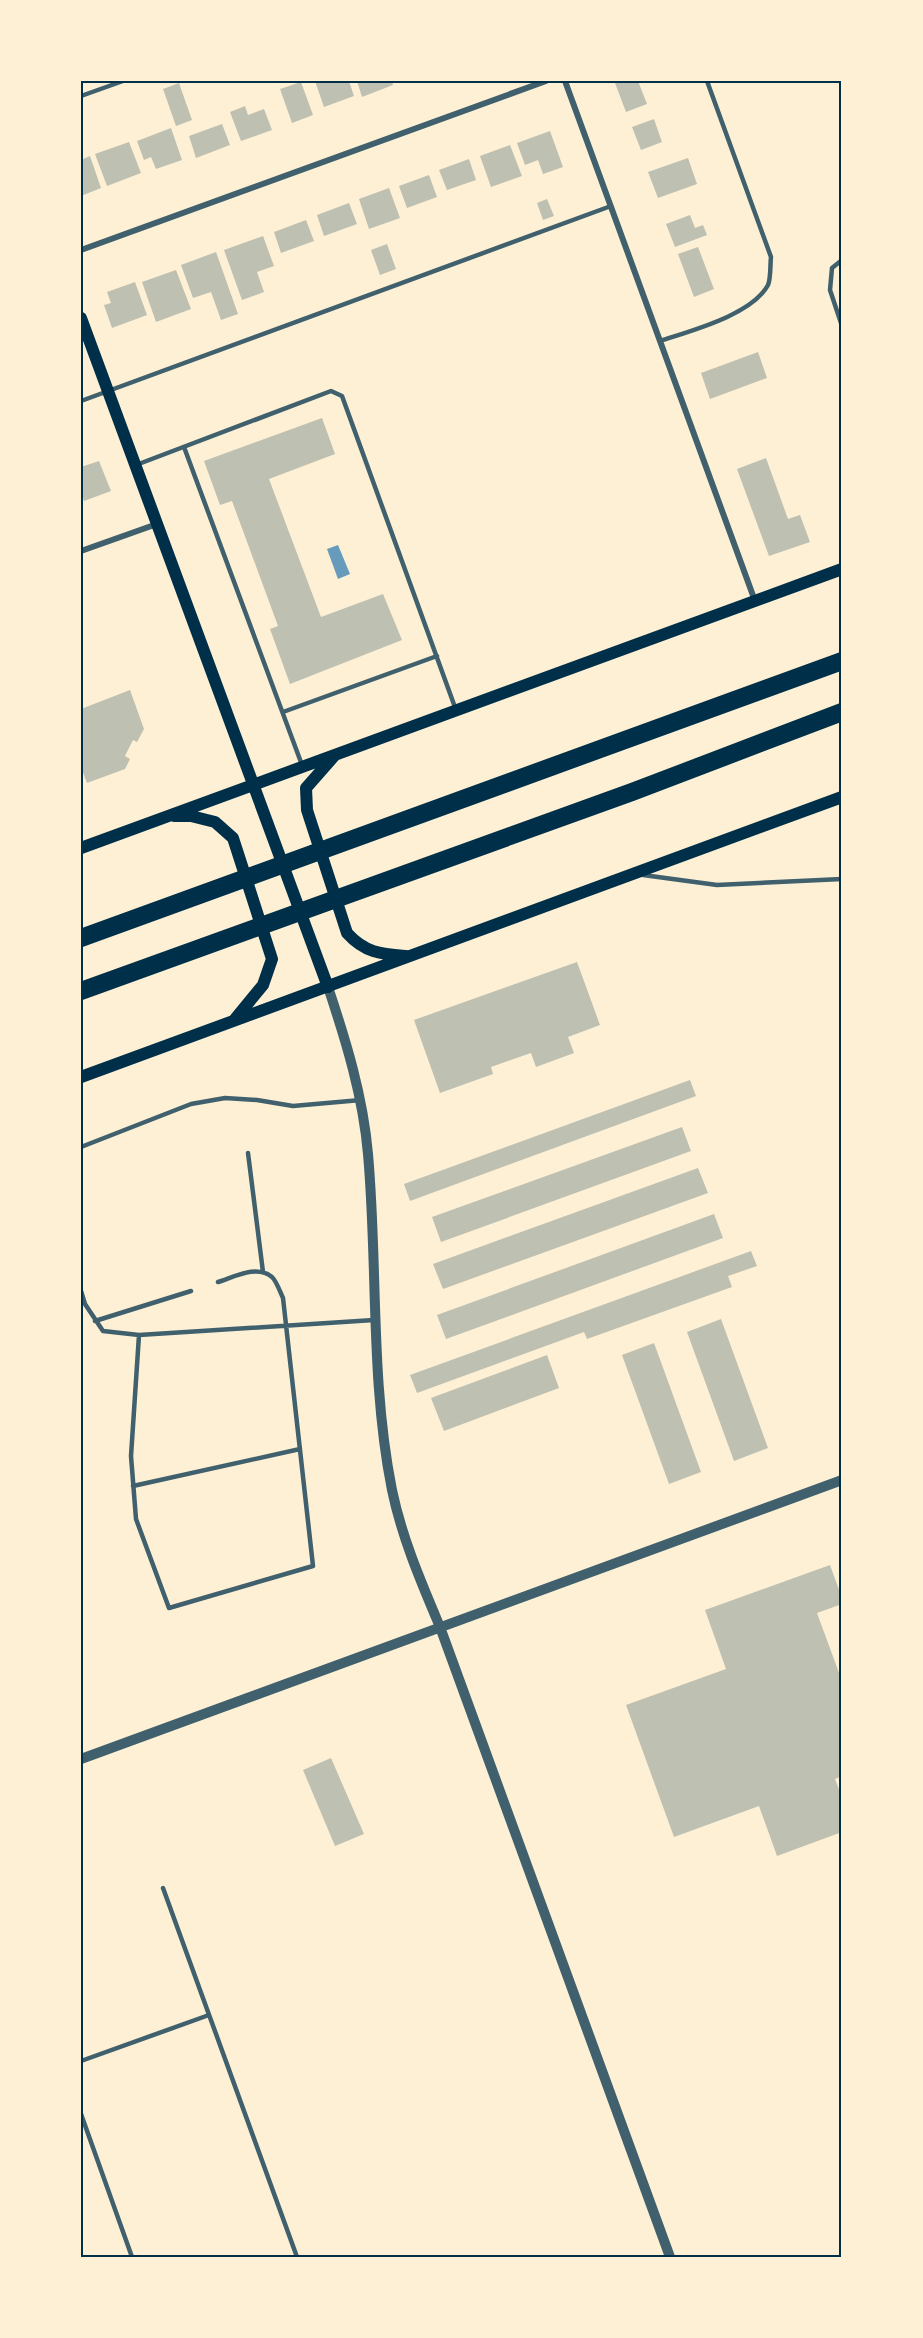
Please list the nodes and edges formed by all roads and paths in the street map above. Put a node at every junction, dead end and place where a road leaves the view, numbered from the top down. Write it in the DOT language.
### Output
graph roads {
  1 [pos="123,81"];
  2 [pos="546,81"];
  3 [pos="565,81"];
  4 [pos="707,81"];
  5 [pos="81,96"];
  6 [pos="611,206"];
  7 [pos="81,250"];
  8 [pos="842,260"];
  9 [pos="81,318"];
  10 [pos="842,326"];
  11 [pos="660,341"];
  12 [pos="108,391"];
  13 [pos="81,401"];
  14 [pos="184,447"];
  15 [pos="135,465"];
  16 [pos="157,524"];
  17 [pos="81,551"];
  18 [pos="842,569"];
  19 [pos="755,600"];
  20 [pos="437,656"];
  21 [pos="842,661"];
  22 [pos="456,710"];
  23 [pos="282,712"];
  24 [pos="842,712"];
  25 [pos="336,754"];
  26 [pos="303,766"];
  27 [pos="254,783"];
  28 [pos="842,797"];
  29 [pos="166,817"];
  30 [pos="81,848"];
  31 [pos="634,873"];
  32 [pos="842,879"];
  33 [pos="81,938"];
  34 [pos="409,956"];
  35 [pos="328,987"];
  36 [pos="81,991"];
  37 [pos="234,1020"];
  38 [pos="81,1077"];
  39 [pos="361,1100"];
  40 [pos="81,1147"];
  41 [pos="248,1153"];
  42 [pos="263,1272"];
  43 [pos="218,1282"];
  44 [pos="81,1291"];
  45 [pos="191,1291"];
  46 [pos="377,1320"];
  47 [pos="95,1321"];
  48 [pos="286,1326"];
  49 [pos="139,1335"];
  50 [pos="300,1449"];
  51 [pos="842,1480"];
  52 [pos="133,1486"];
  53 [pos="440,1627"];
  54 [pos="81,1759"];
  55 [pos="163,1888"];
  56 [pos="209,2015"];
  57 [pos="81,2061"];
  58 [pos="81,2114"];
  59 [pos="132,2257"];
  60 [pos="297,2257"];
  61 [pos="670,2257"];
  1 -- 5 [label="lane"];
  2 -- 7 [label="street"];
  3 -- 6 [label="street"];
  4 -- 11 [label="lane"];
  6 -- 11 [label="street"];
  6 -- 12 [label="lane"];
  8 -- 10 [label="lane"];
  9 -- 12 [label="main road"];
  11 -- 19 [label="street"];
  12 -- 13 [label="lane"];
  12 -- 15 [label="main road"];
  14 -- 15 [label="lane"];
  14 -- 20 [label="lane"];
  14 -- 23 [label="lane"];
  15 -- 16 [label="main road"];
  16 -- 17 [label="street"];
  16 -- 27 [label="main road"];
  18 -- 19 [label="main road"];
  19 -- 22 [label="main road"];
  20 -- 22 [label="lane"];
  20 -- 23 [label="lane"];
  21 -- 33 [label="highway"];
  22 -- 25 [label="main road"];
  23 -- 26 [label="lane"];
  24 -- 36 [label="highway"];
  25 -- 26 [label="main road"];
  25 -- 34 [label="main road"];
  26 -- 27 [label="main road"];
  27 -- 29 [label="main road"];
  27 -- 35 [label="main road"];
  28 -- 31 [label="main road"];
  29 -- 30 [label="main road"];
  29 -- 37 [label="main road"];
  31 -- 32 [label="lane"];
  31 -- 34 [label="main road"];
  34 -- 35 [label="main road"];
  35 -- 37 [label="main road"];
  35 -- 39 [label="street"];
  37 -- 38 [label="main road"];
  39 -- 40 [label="lane"];
  39 -- 46 [label="street"];
  41 -- 42 [label="lane"];
  42 -- 43 [label="lane"];
  42 -- 48 [label="lane"];
  44 -- 47 [label="lane"];
  45 -- 47 [label="lane"];
  46 -- 48 [label="lane"];
  46 -- 53 [label="street"];
  47 -- 49 [label="lane"];
  48 -- 49 [label="lane"];
  48 -- 50 [label="lane"];
  49 -- 52 [label="lane"];
  50 -- 52 [label="lane"];
  50 -- 52 [label="lane"];
  51 -- 53 [label="street"];
  53 -- 54 [label="street"];
  53 -- 61 [label="street"];
  55 -- 56 [label="lane"];
  56 -- 57 [label="lane"];
  56 -- 60 [label="lane"];
  58 -- 59 [label="lane"];
}
